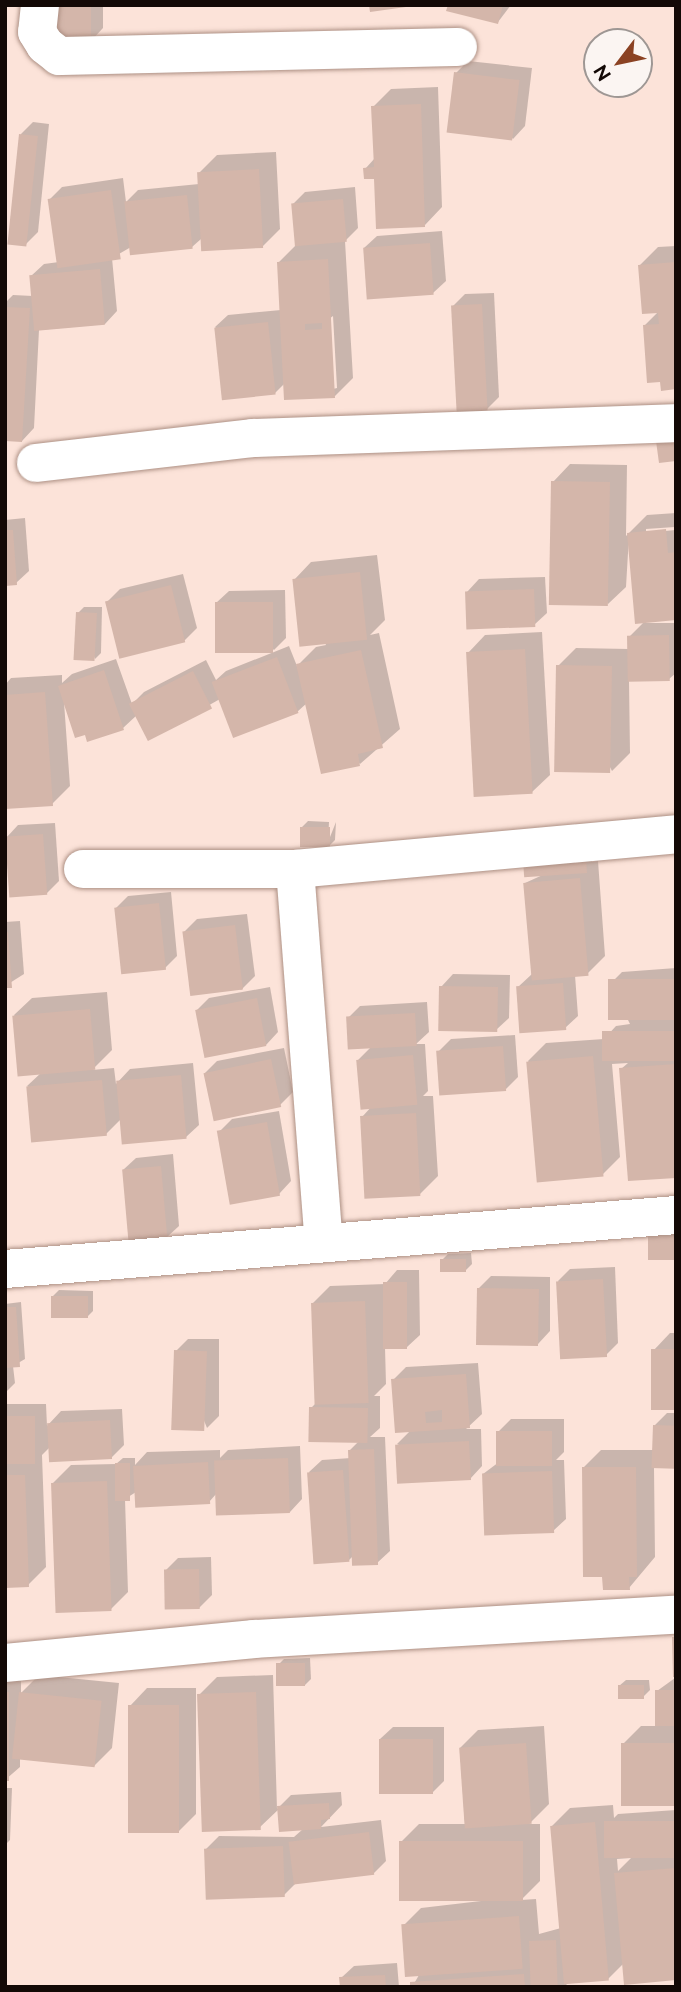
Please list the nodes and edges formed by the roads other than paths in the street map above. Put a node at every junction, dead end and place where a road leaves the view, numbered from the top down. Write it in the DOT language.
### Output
graph roads {
  1 [pos="40,5"];
  2 [pos="458,47"];
  3 [pos="676,423"];
  4 [pos="36,463"];
  5 [pos="676,834"];
  6 [pos="83,869"];
  7 [pos="295,869"];
  8 [pos="676,1215"];
  9 [pos="324,1242"];
  10 [pos="5,1269"];
  11 [pos="676,1615"];
  12 [pos="5,1663"];
  1 -- 2 [label="street"];
  3 -- 4 [label="street"];
  5 -- 7 [label="street"];
  6 -- 7 [label="street"];
  7 -- 9 [label="street"];
  8 -- 9 [label="street"];
  9 -- 10 [label="street"];
  11 -- 12 [label="street"];
}
